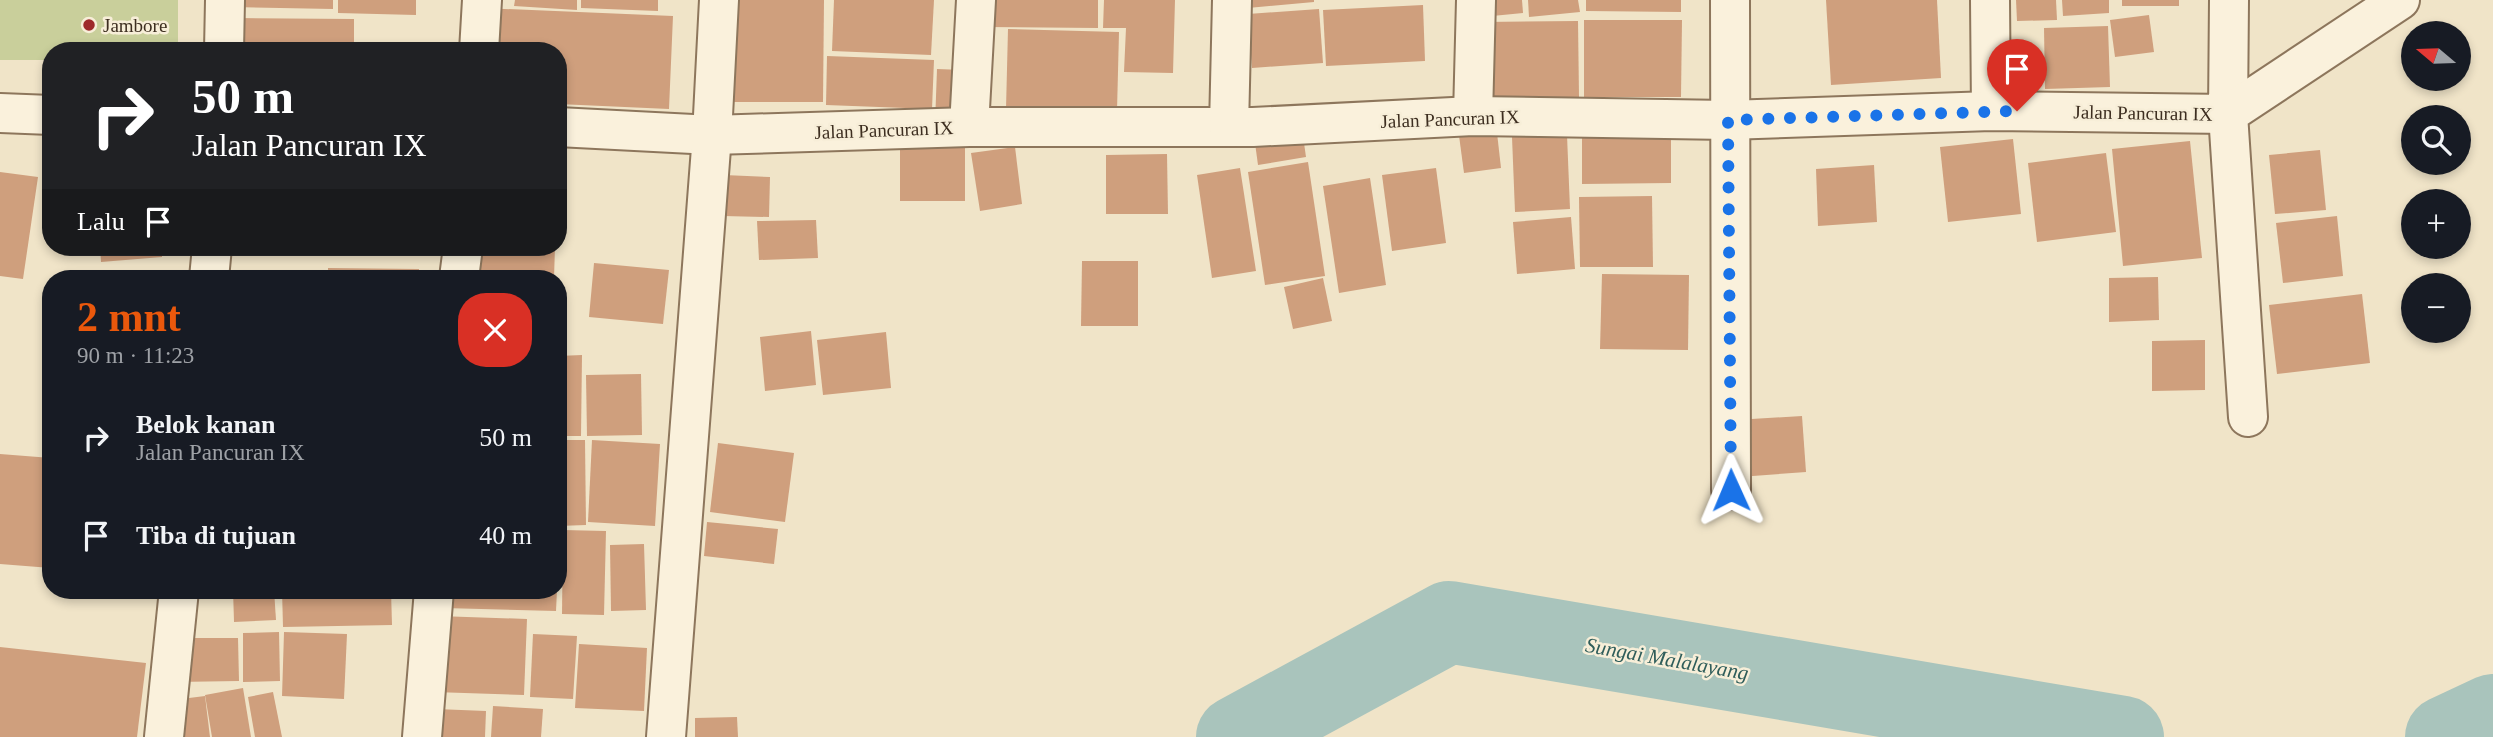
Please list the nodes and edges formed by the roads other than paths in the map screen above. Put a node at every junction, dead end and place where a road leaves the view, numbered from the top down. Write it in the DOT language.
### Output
graph roads {
  1 [pos="225,0"];
  2 [pos="482,0"];
  3 [pos="719,0"];
  4 [pos="976,0"];
  5 [pos="1232,0"];
  6 [pos="1476,0"];
  7 [pos="1730,0"];
  8 [pos="1990,0"];
  9 [pos="2229,0"];
  10 [pos="2400,0"];
  11 [pos="224,42"];
  12 [pos="480,42"];
  13 [pos="1991,111"];
  14 [pos="0,113"];
  15 [pos="2228,114"];
  16 [pos="42,115"];
  17 [pos="1474,116"];
  18 [pos="1728,120"];
  19 [pos="567,127"];
  20 [pos="970,127"];
  21 [pos="1229,127"];
  22 [pos="712,135"];
  23 [pos="2248,417"];
  24 [pos="1731,490"];
  25 [pos="177,599"];
  26 [pos="432,599"];
  27 [pos="164,737"];
  28 [pos="422,737"];
  29 [pos="666,737"];
  1 -- 11 [label="street"];
  2 -- 12 [label="street"];
  3 -- 22 [label="street"];
  4 -- 20 [label="street"];
  5 -- 21 [label="street"];
  6 -- 17 [label="street"];
  7 -- 18 [label="street"];
  8 -- 13 [label="street"];
  9 -- 15 [label="street, Jalan Pancuran IX"];
  10 -- 15 [label="street"];
  13 -- 15 [label="street, Jalan Pancuran IX"];
  13 -- 18 [label="street, Jalan Pancuran IX"];
  14 -- 16 [label="street"];
  15 -- 23 [label="street"];
  17 -- 18 [label="street, Jalan Pancuran IX"];
  17 -- 21 [label="street, Jalan Pancuran IX"];
  18 -- 24 [label="street"];
  19 -- 22 [label="street, Jalan Pancuran IX"];
  20 -- 21 [label="street, Jalan Pancuran IX"];
  20 -- 22 [label="street, Jalan Pancuran IX"];
  22 -- 29 [label="street"];
  25 -- 27 [label="street"];
  26 -- 28 [label="street"];
}
